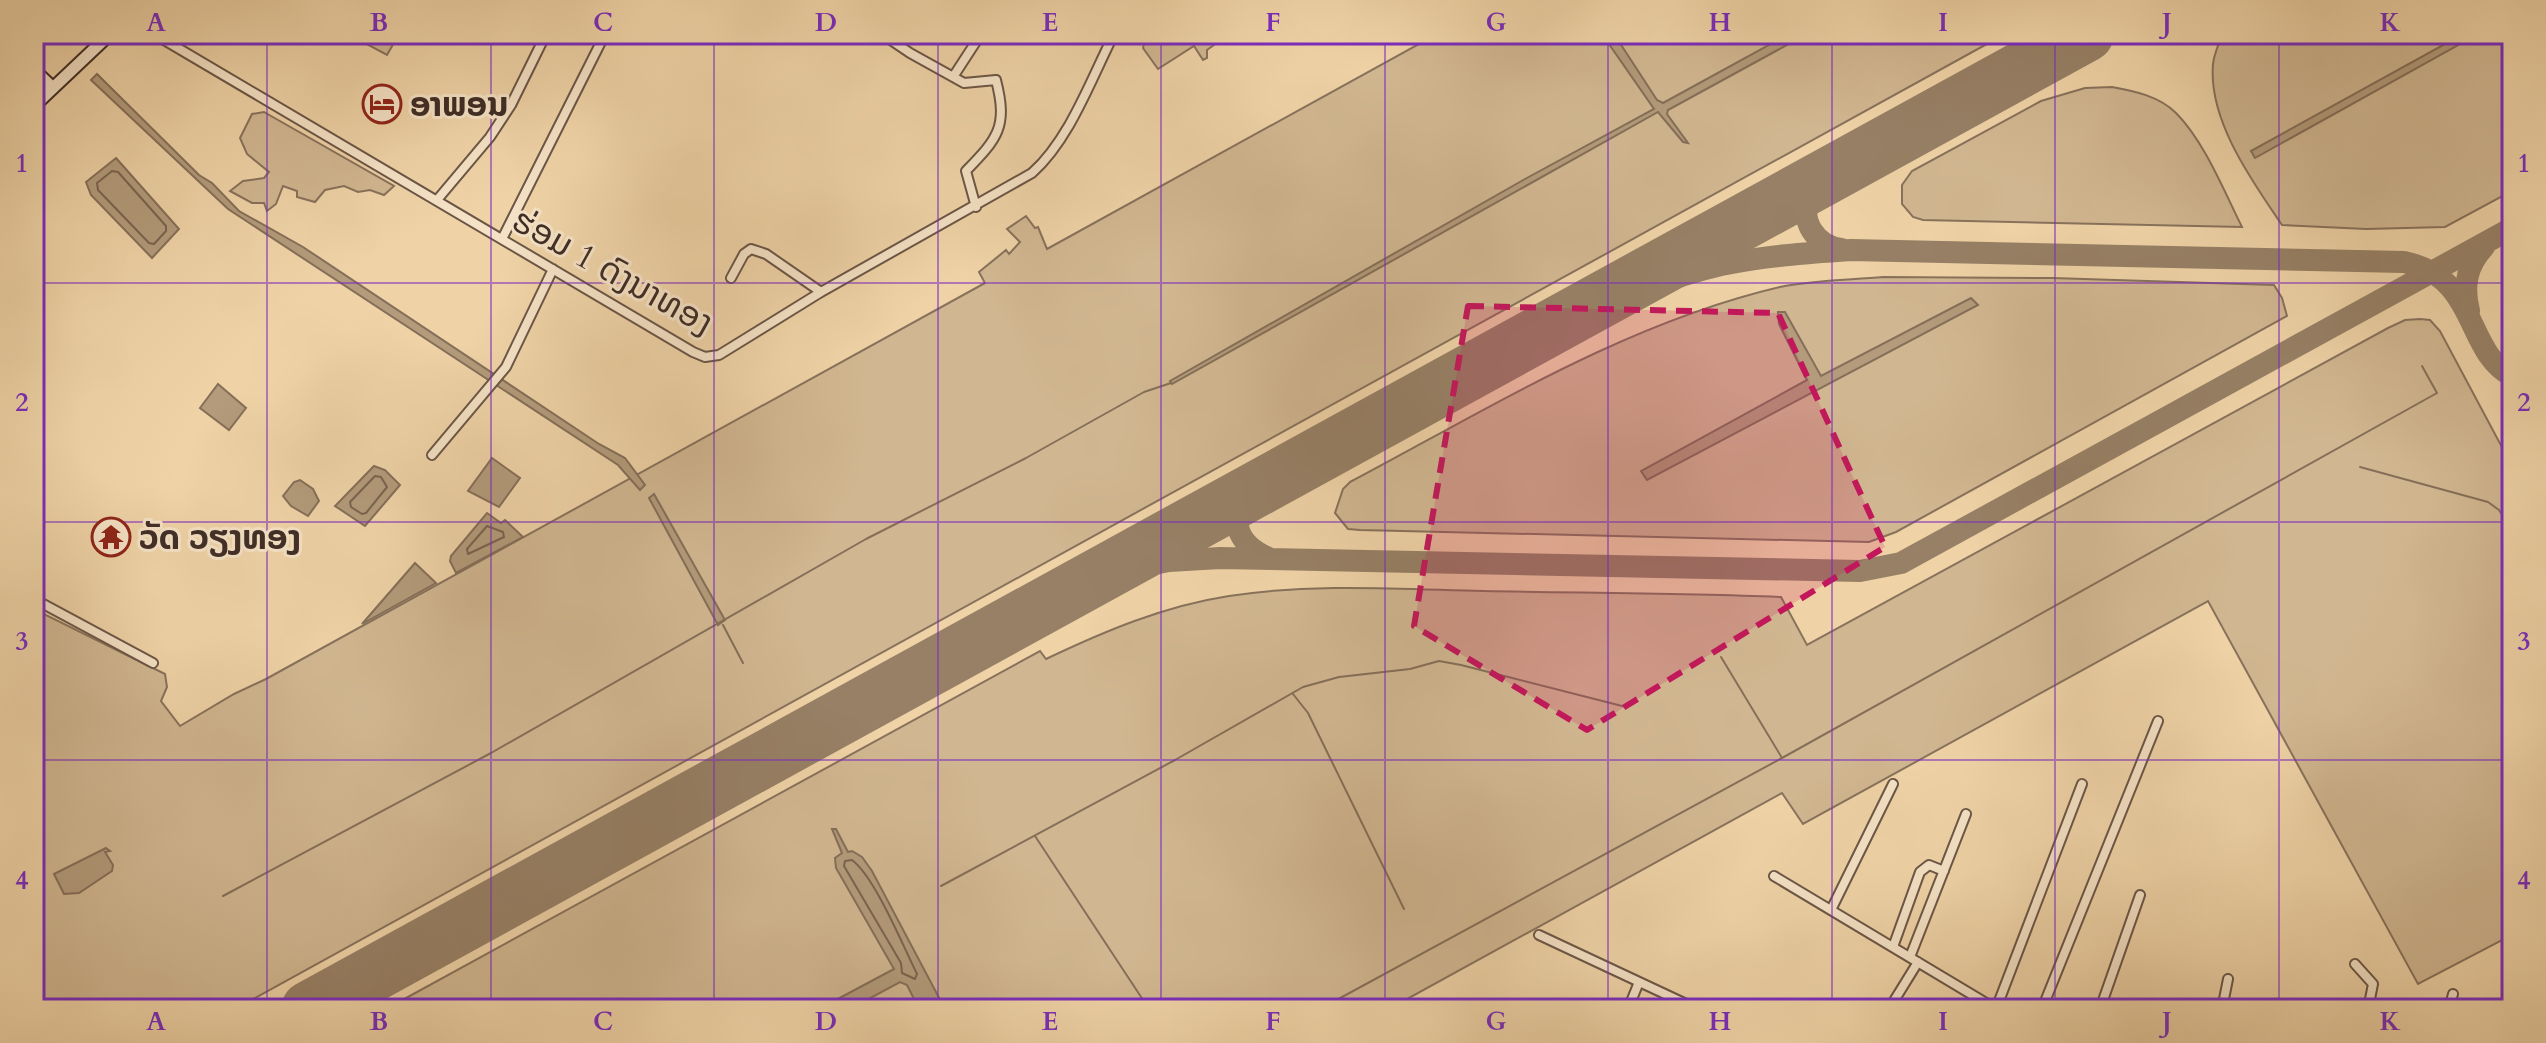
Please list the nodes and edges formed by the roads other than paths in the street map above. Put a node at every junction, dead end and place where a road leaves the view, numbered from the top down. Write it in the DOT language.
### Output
graph roads {
  1 [pos="110,34"];
  2 [pos="154,34"];
  3 [pos="546,34"];
  4 [pos="605,34"];
  5 [pos="882,34"];
  6 [pos="981,34"];
  7 [pos="1114,34"];
  8 [pos="34,70"];
  9 [pos="953,77"];
  10 [pos="53,88"];
  11 [pos="34,104"];
  12 [pos="437,200"];
  13 [pos="976,207"];
  14 [pos="502,239"];
  15 [pos="553,269"];
  16 [pos="731,278"];
  17 [pos="821,292"];
  18 [pos="432,455"];
  19 [pos="34,599"];
  20 [pos="153,663"];
  21 [pos="2158,721"];
  22 [pos="1893,784"];
  23 [pos="2082,784"];
  24 [pos="1966,814"];
  25 [pos="1944,871"];
  26 [pos="1774,876"];
  27 [pos="2140,895"];
  28 [pos="1831,910"];
  29 [pos="1539,935"];
  30 [pos="1893,947"];
  31 [pos="1914,960"];
  32 [pos="2355,964"];
  33 [pos="2228,979"];
  34 [pos="1639,982"];
  35 [pos="2453,994"];
  36 [pos="1628,1009"];
  37 [pos="1697,1009"];
  38 [pos="1889,1009"];
  39 [pos="1996,1009"];
  40 [pos="2042,1009"];
  41 [pos="2100,1009"];
  42 [pos="2222,1009"];
  43 [pos="2368,1009"];
  44 [pos="2449,1009"];
  1 -- 10 [label="main road"];
  2 -- 12 [label="street, ຮ່ອມ 1 ດົງນາທອງ"];
  3 -- 12 [label="street"];
  4 -- 14 [label="street"];
  5 -- 9 [label="street"];
  6 -- 9 [label="street"];
  7 -- 13 [label="street, ຮ່ອມ 1 ດົງນາທອງ"];
  8 -- 10 [label="main road"];
  9 -- 13 [label="street"];
  10 -- 11 [label="main road"];
  12 -- 14 [label="street, ຮ່ອມ 1 ດົງນາທອງ"];
  13 -- 17 [label="street, ຮ່ອມ 1 ດົງນາທອງ"];
  14 -- 15 [label="street, ຮ່ອມ 1 ດົງນາທອງ"];
  15 -- 17 [label="street, ຮ່ອມ 1 ດົງນາທອງ"];
  15 -- 18 [label="street"];
  16 -- 17 [label="street"];
  19 -- 20 [label="street"];
  21 -- 40 [label="street"];
  22 -- 28 [label="street"];
  23 -- 39 [label="street"];
  24 -- 25 [label="street"];
  25 -- 30 [label="street"];
  25 -- 31 [label="street"];
  26 -- 28 [label="street"];
  27 -- 41 [label="street"];
  28 -- 30 [label="street"];
  29 -- 34 [label="street"];
  30 -- 31 [label="street"];
  31 -- 38 [label="street"];
  31 -- 39 [label="street"];
  32 -- 43 [label="street"];
  33 -- 42 [label="street"];
  34 -- 36 [label="street"];
  34 -- 37 [label="street"];
  35 -- 44 [label="street"];
}
